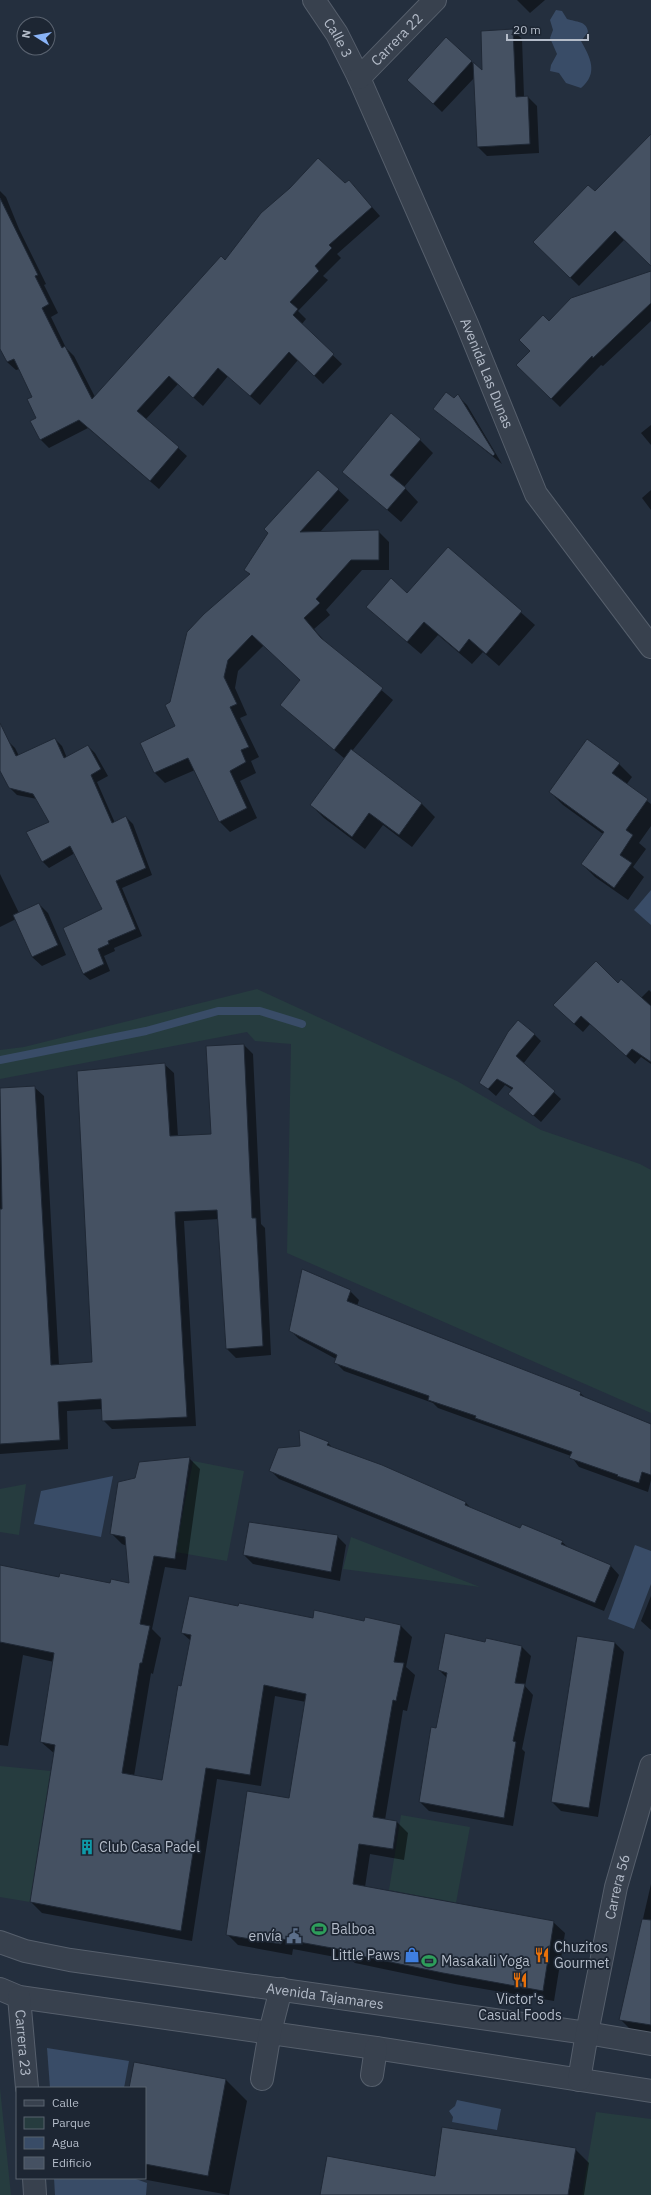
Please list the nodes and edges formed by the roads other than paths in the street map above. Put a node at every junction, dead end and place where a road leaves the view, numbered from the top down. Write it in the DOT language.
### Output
graph roads {
  1 [pos="314,0"];
  2 [pos="435,0"];
  3 [pos="359,78"];
  4 [pos="651,647"];
  5 [pos="651,1766"];
  6 [pos="0,1942"];
  7 [pos="281,1990"];
  8 [pos="10,1993"];
  9 [pos="270,2032"];
  10 [pos="587,2033"];
  11 [pos="651,2044"];
  12 [pos="376,2048"];
  13 [pos="372,2075"];
  14 [pos="262,2079"];
  15 [pos="579,2080"];
  16 [pos="27,2087"];
  17 [pos="651,2092"];
  18 [pos="34,2179"];
  19 [pos="35,2195"];
  1 -- 3 [label="street, Calle 3"];
  2 -- 3 [label="street, Carrera 22"];
  3 -- 4 [label="street, Avenida Las Dunas"];
  5 -- 10 [label="street, Carrera 56"];
  6 -- 7 [label="street, Avenida Tajamares"];
  7 -- 9 [label="street"];
  7 -- 10 [label="street, Avenida Tajamares"];
  8 -- 9 [label="street"];
  8 -- 16 [label="street, Carrera 23"];
  9 -- 12 [label="street"];
  9 -- 14 [label="street"];
  10 -- 11 [label="street, Avenida Tajamares"];
  10 -- 15 [label="street, Carrera 56"];
  12 -- 13 [label="street"];
  12 -- 15 [label="street"];
  15 -- 17 [label="street"];
  18 -- 19 [label="street"];
}
